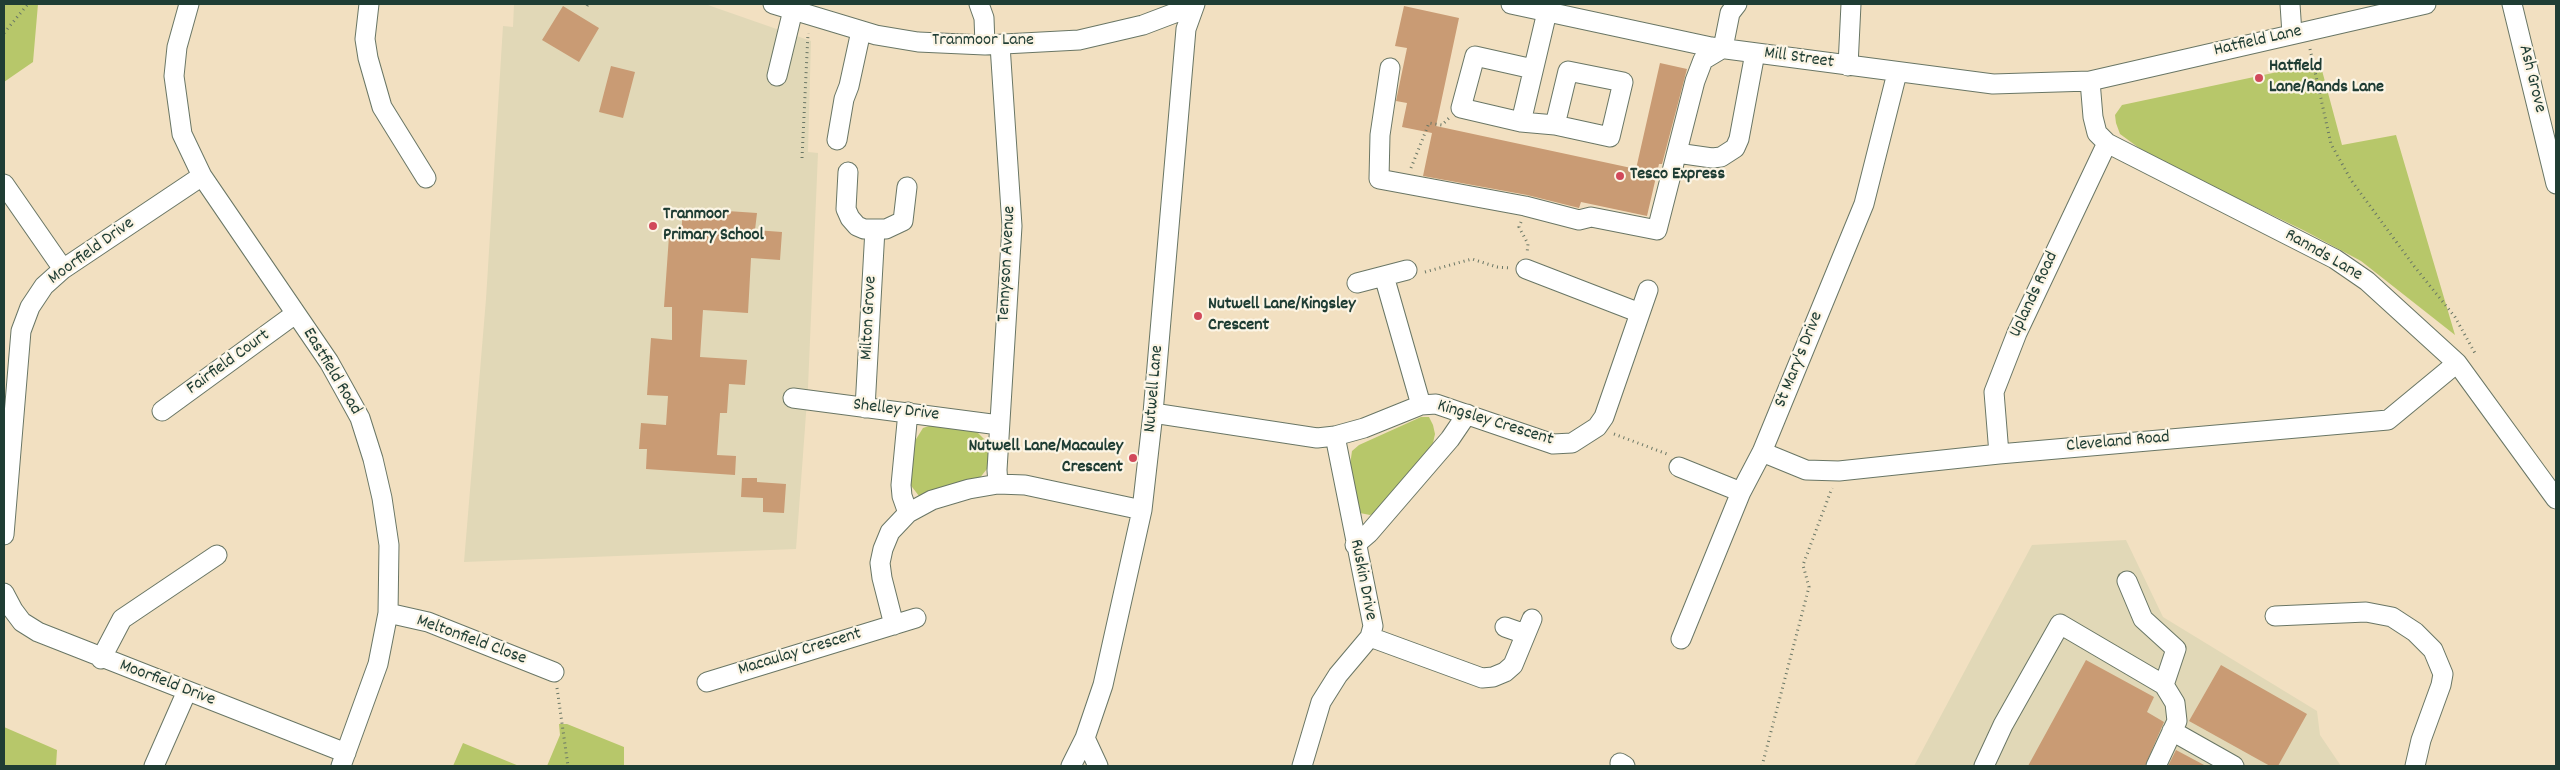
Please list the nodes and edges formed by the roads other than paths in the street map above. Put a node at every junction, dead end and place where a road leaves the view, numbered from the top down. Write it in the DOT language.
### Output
graph roads {
  1 [pos="369,4"];
  2 [pos="773,4"];
  3 [pos="978,4"];
  4 [pos="1511,4"];
  5 [pos="1737,4"];
  6 [pos="1851,4"];
  7 [pos="2290,4"];
  8 [pos="2426,4"];
  9 [pos="2512,4"];
  10 [pos="184,5"];
  11 [pos="1194,5"];
  12 [pos="1547,12"];
  13 [pos="801,13"];
  14 [pos="862,31"];
  15 [pos="2299,33"];
  16 [pos="992,45"];
  17 [pos="1723,48"];
  18 [pos="1755,53"];
  19 [pos="1848,66"];
  20 [pos="1390,68"];
  21 [pos="1534,69"];
  22 [pos="1897,73"];
  23 [pos="777,76"];
  24 [pos="2090,81"];
  25 [pos="1513,120"];
  26 [pos="1555,125"];
  27 [pos="837,140"];
  28 [pos="2107,143"];
  29 [pos="1677,153"];
  30 [pos="848,172"];
  31 [pos="202,176"];
  32 [pos="426,178"];
  33 [pos="4,184"];
  34 [pos="2556,184"];
  35 [pos="907,187"];
  36 [pos="875,229"];
  37 [pos="63,269"];
  38 [pos="1526,269"];
  39 [pos="1407,270"];
  40 [pos="1384,276"];
  41 [pos="1357,283"];
  42 [pos="1648,290"];
  43 [pos="1640,313"];
  44 [pos="295,314"];
  45 [pos="2457,363"];
  46 [pos="793,398"];
  47 [pos="1421,406"];
  48 [pos="865,408"];
  49 [pos="162,412"];
  50 [pos="908,412"];
  51 [pos="1153,413"];
  52 [pos="1467,414"];
  53 [pos="999,425"];
  54 [pos="1335,436"];
  55 [pos="1762,452"];
  56 [pos="1999,454"];
  57 [pos="1679,467"];
  58 [pos="998,484"];
  59 [pos="1742,492"];
  60 [pos="2556,499"];
  61 [pos="1142,510"];
  62 [pos="908,513"];
  63 [pos="4,535"];
  64 [pos="1355,544"];
  65 [pos="217,555"];
  66 [pos="2127,582"];
  67 [pos="4,593"];
  68 [pos="388,614"];
  69 [pos="2275,616"];
  70 [pos="916,618"];
  71 [pos="894,625"];
  72 [pos="1506,627"];
  73 [pos="1370,637"];
  74 [pos="1681,639"];
  75 [pos="101,659"];
  76 [pos="554,672"];
  77 [pos="708,682"];
  78 [pos="2164,684"];
  79 [pos="187,691"];
  80 [pos="2172,732"];
  81 [pos="1085,738"];
  82 [pos="344,760"];
  83 [pos="154,766"];
  84 [pos="1071,766"];
  85 [pos="1098,766"];
  86 [pos="1302,766"];
  87 [pos="1984,766"];
  88 [pos="2156,766"];
  89 [pos="2234,766"];
  90 [pos="2415,766"];
  1 -- 32 [label="street"];
  2 -- 13 [label="street, Tranmoor Lane"];
  3 -- 16 [label="street, Tennyson Avenue"];
  4 -- 12 [label="street, Mill Street"];
  5 -- 17 [label="street"];
  6 -- 19 [label="street"];
  7 -- 15 [label="street"];
  8 -- 15 [label="street, Hatfield Lane"];
  9 -- 34 [label="street, Ash Grove"];
  10 -- 31 [label="street, Eastfield Road"];
  11 -- 16 [label="street, Tranmoor Lane"];
  11 -- 51 [label="street, Nutwell Lane"];
  12 -- 17 [label="street, Mill Street"];
  12 -- 21 [label="street"];
  13 -- 14 [label="street, Tranmoor Lane"];
  13 -- 23 [label="street"];
  14 -- 16 [label="street, Tranmoor Lane"];
  14 -- 27 [label="street"];
  15 -- 24 [label="street, Hatfield Lane"];
  16 -- 53 [label="street, Tennyson Avenue"];
  17 -- 18 [label="street, Mill Street"];
  17 -- 29 [label="street"];
  18 -- 19 [label="street, Mill Street"];
  18 -- 29 [label="street"];
  19 -- 22 [label="street, Mill Street"];
  20 -- 29 [label="street"];
  21 -- 25 [label="street"];
  21 -- 25 [label="street"];
  22 -- 24 [label="street, Mill Street"];
  22 -- 55 [label="street, St Mary's Drive"];
  24 -- 28 [label="street"];
  25 -- 26 [label="street"];
  28 -- 45 [label="street, Rannds Lane"];
  28 -- 56 [label="street, Uplands Road"];
  30 -- 36 [label="street"];
  31 -- 37 [label="street, Moorfield Drive"];
  31 -- 44 [label="street, Eastfield Road"];
  33 -- 37 [label="street"];
  35 -- 36 [label="street"];
  36 -- 48 [label="street, Milton Grove"];
  37 -- 63 [label="street, Moorfield Drive"];
  38 -- 43 [label="street"];
  39 -- 40 [label="street"];
  40 -- 41 [label="street"];
  40 -- 47 [label="street"];
  42 -- 43 [label="street"];
  43 -- 52 [label="street, Kingsley Crescent"];
  44 -- 49 [label="street, Fairfield Court"];
  44 -- 68 [label="street, Eastfield Road"];
  45 -- 56 [label="street, Cleveland Road"];
  45 -- 60 [label="street, Rannds Lane"];
  46 -- 48 [label="street, Shelley Drive"];
  47 -- 52 [label="street, Kingsley Crescent"];
  47 -- 54 [label="street, Kingsley Crescent"];
  48 -- 50 [label="street, Shelley Drive"];
  50 -- 53 [label="street, Shelley Drive"];
  50 -- 62 [label="street"];
  51 -- 54 [label="street, Kingsley Crescent"];
  51 -- 61 [label="street, Nutwell Lane"];
  52 -- 64 [label="street"];
  53 -- 58 [label="street, Tennyson Avenue"];
  54 -- 64 [label="street, Ruskin Drive"];
  55 -- 56 [label="street, Cleveland Road"];
  55 -- 59 [label="street, St Mary's Drive"];
  57 -- 59 [label="street"];
  58 -- 61 [label="street"];
  58 -- 62 [label="street"];
  59 -- 74 [label="street, St Mary's Drive"];
  61 -- 81 [label="street, Nutwell Lane"];
  62 -- 71 [label="street"];
  64 -- 73 [label="street, Ruskin Drive"];
  65 -- 75 [label="street"];
  66 -- 78 [label="street"];
  67 -- 75 [label="street, Moorfield Drive"];
  68 -- 76 [label="street, Meltonfield Close"];
  68 -- 82 [label="street, Eastfield Road"];
  69 -- 90 [label="street"];
  70 -- 71 [label="street, Macaulay Crescent"];
  71 -- 77 [label="street, Macaulay Crescent"];
  72 -- 73 [label="street"];
  73 -- 86 [label="street, Ruskin Drive"];
  75 -- 79 [label="street, Moorfield Drive"];
  78 -- 80 [label="street"];
  78 -- 87 [label="street"];
  79 -- 82 [label="street, Moorfield Drive"];
  79 -- 83 [label="street"];
  80 -- 88 [label="street"];
  80 -- 89 [label="street"];
  81 -- 84 [label="street, Nutwell Lane"];
  81 -- 85 [label="street"];
}
